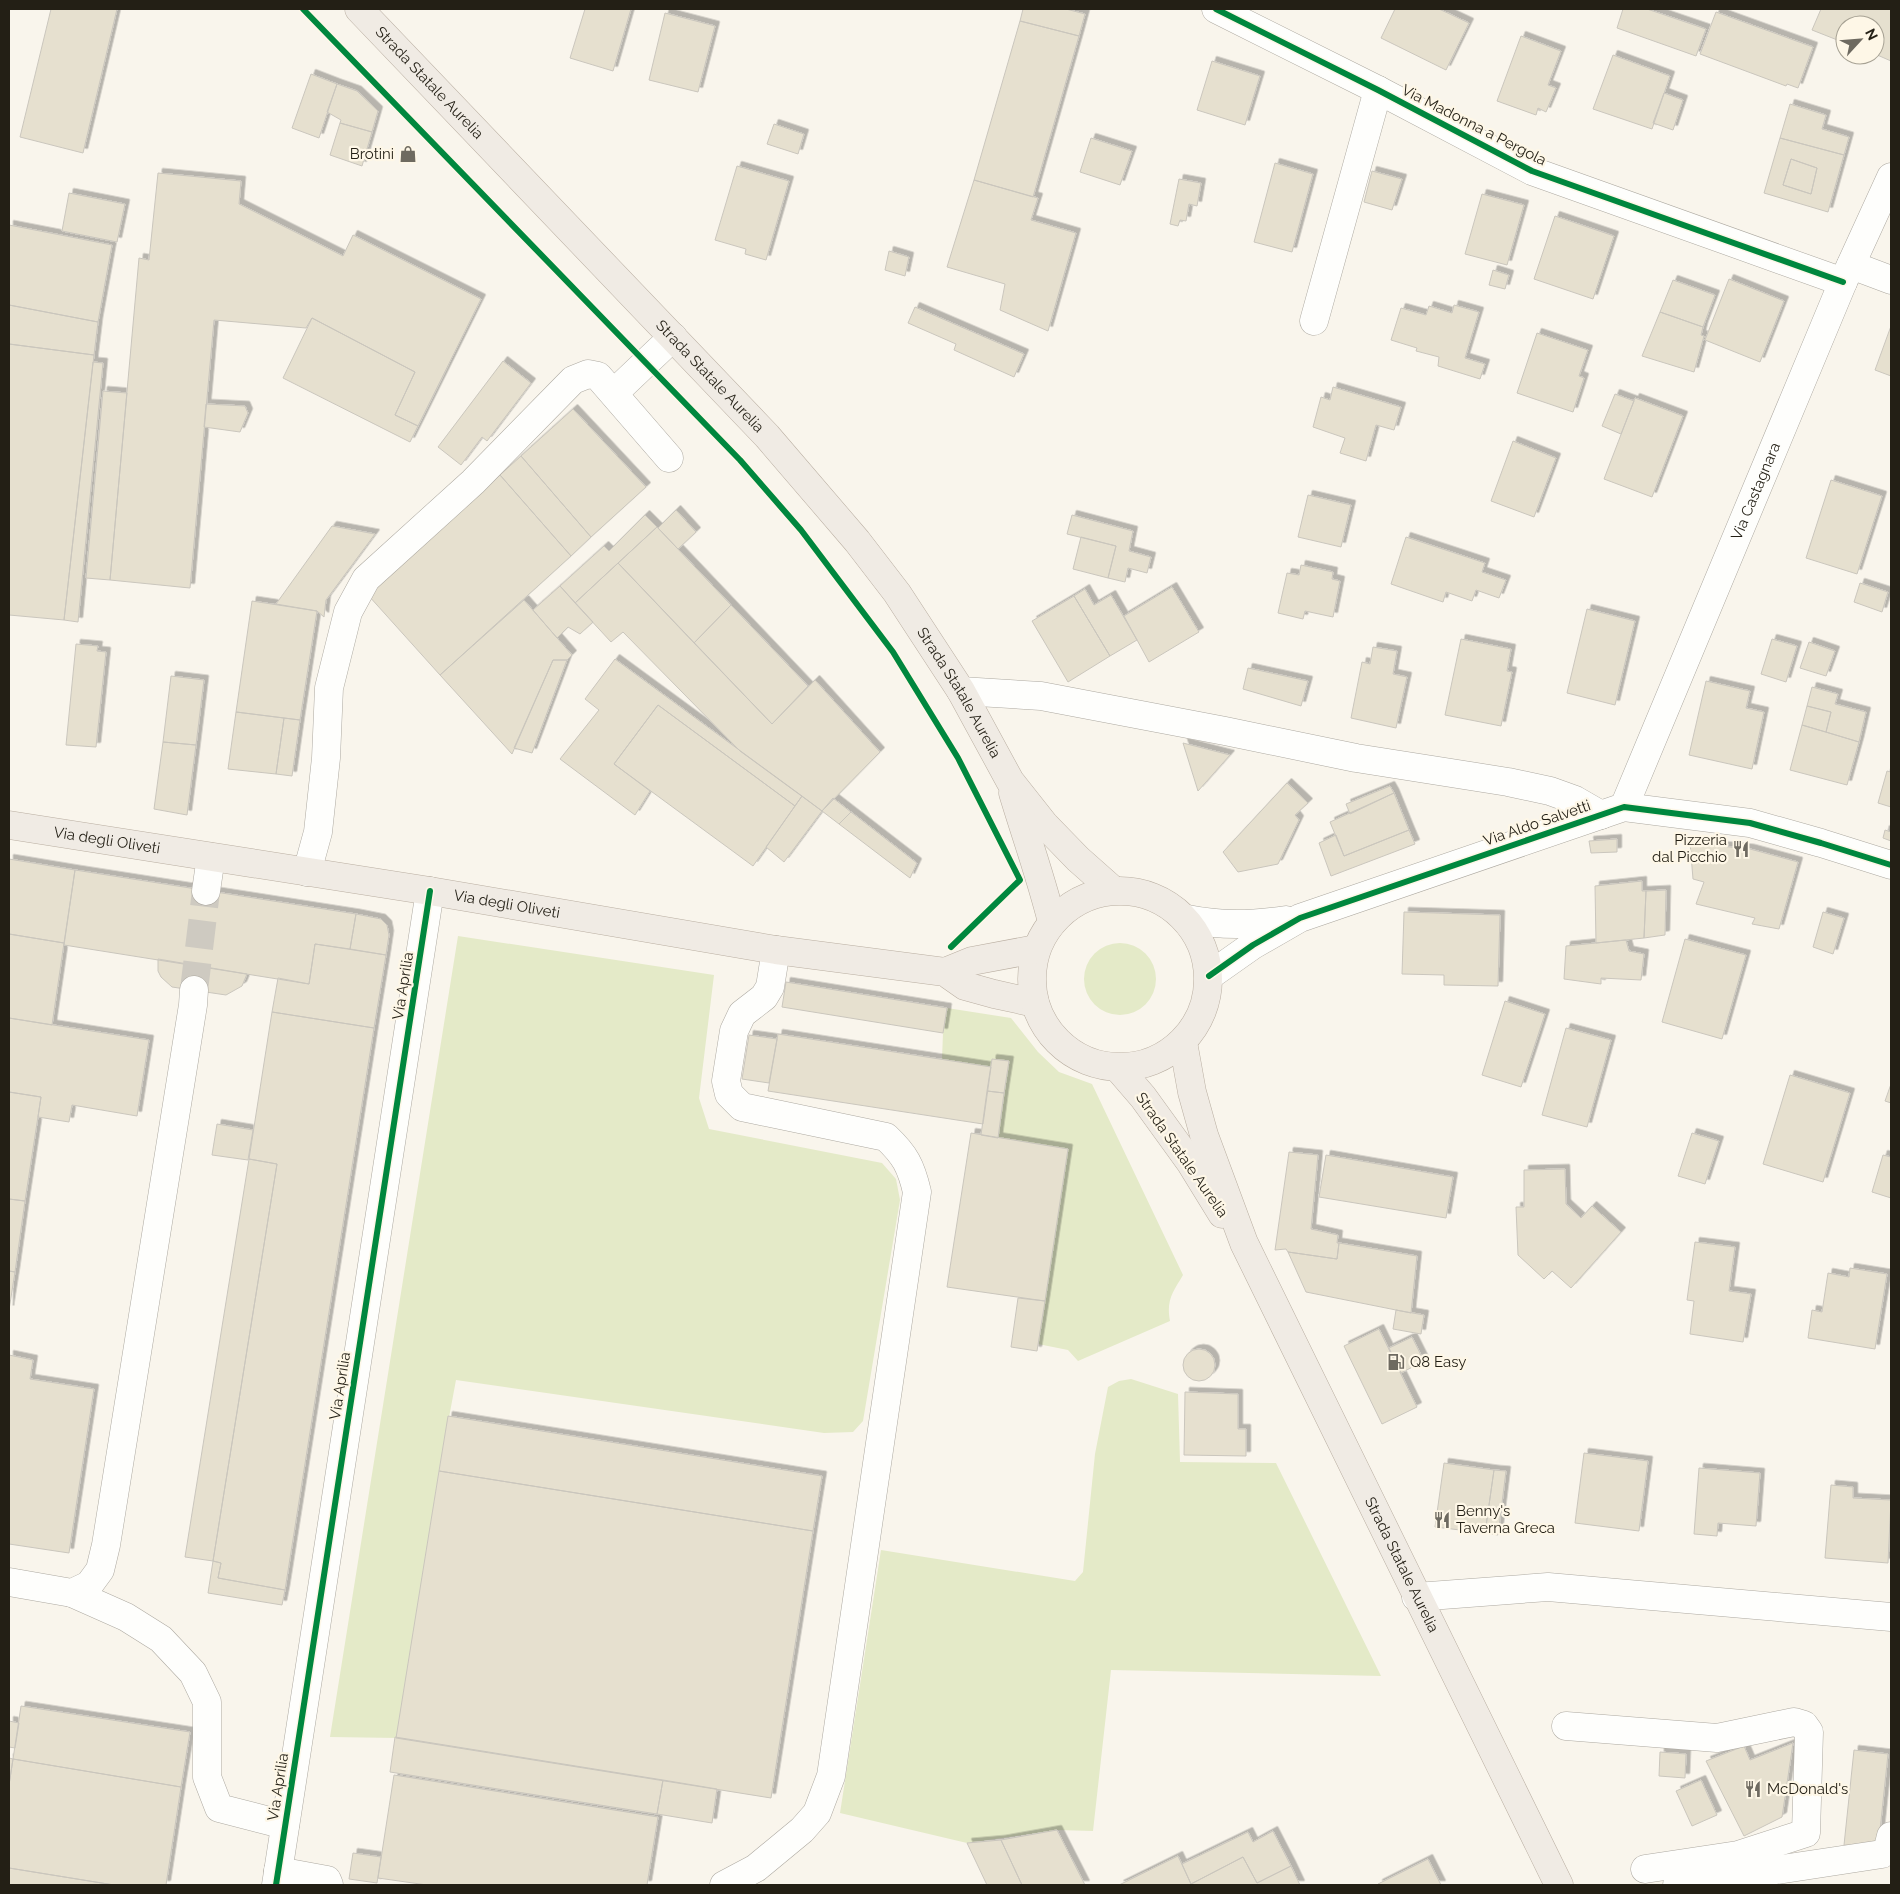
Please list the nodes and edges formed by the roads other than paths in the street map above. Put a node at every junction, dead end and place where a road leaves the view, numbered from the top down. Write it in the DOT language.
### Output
graph roads {
  1 [pos="358,9"];
  2 [pos="1216,9"];
  3 [pos="1378,90"];
  4 [pos="1891,177"];
  5 [pos="1847,274"];
  6 [pos="1891,280"];
  7 [pos="1314,321"];
  8 [pos="672,336"];
  9 [pos="614,392"];
  10 [pos="669,458"];
  11 [pos="961,691"];
  12 [pos="1010,782"];
  13 [pos="1612,811"];
  14 [pos="9,825"];
  15 [pos="211,857"];
  16 [pos="1891,865"];
  17 [pos="308,872"];
  18 [pos="206,890"];
  19 [pos="1113,890"];
  20 [pos="430,891"];
  21 [pos="1300,918"];
  22 [pos="1187,919"];
  23 [pos="1052,922"];
  24 [pos="776,950"];
  25 [pos="1036,950"];
  26 [pos="945,972"];
  27 [pos="1209,976"];
  28 [pos="194,990"];
  29 [pos="1035,1003"];
  30 [pos="1183,1042"];
  31 [pos="1118,1068"];
  32 [pos="1244,1243"];
  33 [pos="9,1582"];
  34 [pos="72,1593"];
  35 [pos="1416,1597"];
  36 [pos="1891,1617"];
  37 [pos="1566,1726"];
  38 [pos="285,1825"];
  39 [pos="1891,1836"];
  40 [pos="1644,1869"];
  41 [pos="277,1878"];
  42 [pos="328,1885"];
  43 [pos="724,1885"];
  44 [pos="1559,1885"];
  45 [pos="1677,1885"];
  1 -- 8 [label="main road, Strada Statale Aurelia"];
  2 -- 3 [label="street, Via Madonna a Pergola"];
  3 -- 5 [label="street, Via Madonna a Pergola"];
  3 -- 7 [label="street"];
  4 -- 5 [label="street, Via Castagnara"];
  5 -- 6 [label="street, Via Madonna a Pergola"];
  5 -- 13 [label="street, Via Castagnara"];
  8 -- 9 [label="street"];
  8 -- 11 [label="main road, Strada Statale Aurelia"];
  9 -- 10 [label="street"];
  9 -- 17 [label="street"];
  11 -- 12 [label="main road, Strada Statale Aurelia"];
  11 -- 13 [label="street"];
  12 -- 19 [label="main road, Strada Statale Aurelia"];
  12 -- 23 [label="main road, Strada Statale Aurelia"];
  13 -- 16 [label="street, Via Aldo Salvetti"];
  13 -- 21 [label="street, Via Aldo Salvetti"];
  14 -- 15 [label="main road, Via degli Oliveti"];
  15 -- 17 [label="main road, Via degli Oliveti"];
  15 -- 18 [label="street"];
  17 -- 20 [label="main road, Via degli Oliveti"];
  19 -- 22 [label="main road"];
  19 -- 23 [label="main road"];
  20 -- 24 [label="main road, Via degli Oliveti"];
  20 -- 38 [label="street, Via Aprilia"];
  21 -- 22 [label="street, Via Aldo Salvetti"];
  21 -- 27 [label="street, Via Aldo Salvetti"];
  22 -- 27 [label="main road"];
  23 -- 25 [label="main road"];
  24 -- 26 [label="main road, Via degli Oliveti"];
  24 -- 43 [label="street"];
  25 -- 26 [label="main road, Via degli Oliveti"];
  25 -- 29 [label="main road"];
  26 -- 29 [label="main road, Via degli Oliveti"];
  27 -- 30 [label="main road"];
  28 -- 34 [label="street"];
  29 -- 31 [label="main road"];
  30 -- 31 [label="main road"];
  30 -- 32 [label="main road, Strada Statale Aurelia"];
  31 -- 32 [label="main road, Strada Statale Aurelia"];
  32 -- 35 [label="main road, Strada Statale Aurelia"];
  33 -- 34 [label="street"];
  34 -- 38 [label="street"];
  35 -- 36 [label="street"];
  35 -- 44 [label="main road, Strada Statale Aurelia"];
  37 -- 40 [label="street"];
  38 -- 41 [label="street, Via Aprilia"];
  39 -- 45 [label="street"];
  41 -- 42 [label="street"];
}
